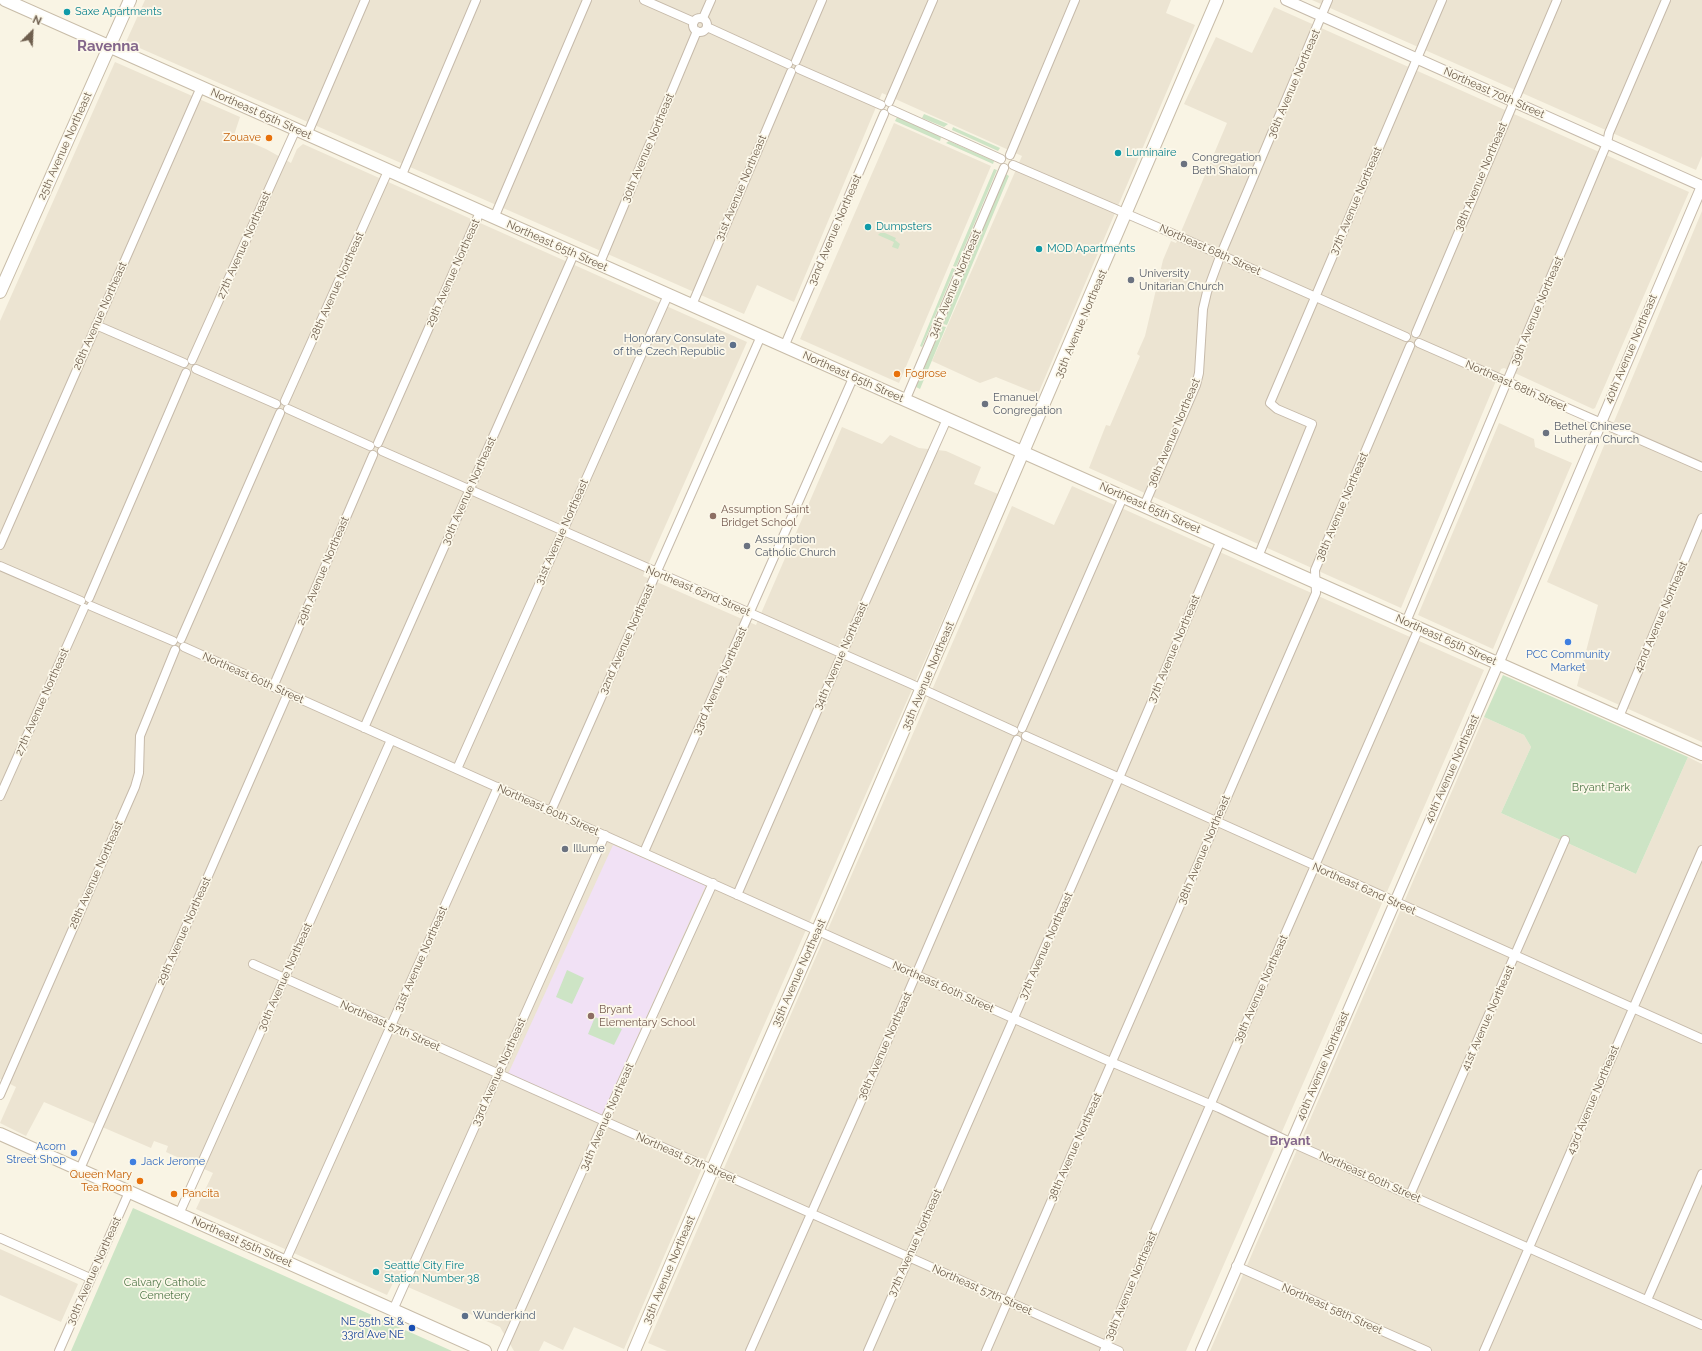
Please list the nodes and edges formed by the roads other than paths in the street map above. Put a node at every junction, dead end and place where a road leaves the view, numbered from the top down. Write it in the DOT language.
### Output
graph roads {
  1 [pos="5,0"];
  2 [pos="130,0"];
  3 [pos="365,0"];
  4 [pos="476,0"];
  5 [pos="587,0"];
  6 [pos="644,0"];
  7 [pos="711,0"];
  8 [pos="822,0"];
  9 [pos="933,0"];
  10 [pos="1075,0"];
  11 [pos="1217,0"];
  12 [pos="1286,0"];
  13 [pos="1328,0"];
  14 [pos="1442,0"];
  15 [pos="1556,0"];
  16 [pos="1666,0"];
  17 [pos="19,3"];
  18 [pos="1322,16"];
  19 [pos="703,18"];
  20 [pos="694,22"];
  21 [pos="707,28"];
  22 [pos="697,31"];
  23 [pos="109,46"];
  24 [pos="1417,58"];
  25 [pos="792,65"];
  26 [pos="201,87"];
  27 [pos="1513,101"];
  28 [pos="889,102"];
  29 [pos="881,105"];
  30 [pos="892,110"];
  31 [pos="884,114"];
  32 [pos="296,129"];
  33 [pos="307,134"];
  34 [pos="1607,143"];
  35 [pos="1010,156"];
  36 [pos="1001,158"];
  37 [pos="1013,165"];
  38 [pos="1004,168"];
  39 [pos="388,171"];
  40 [pos="401,177"];
  41 [pos="1702,186"];
  42 [pos="480,212"];
  43 [pos="1128,214"];
  44 [pos="494,218"];
  45 [pos="574,254"];
  46 [pos="1221,254"];
  47 [pos="599,265"];
  48 [pos="0,292"];
  49 [pos="668,295"];
  50 [pos="1315,297"];
  51 [pos="692,305"];
  52 [pos="96,325"];
  53 [pos="1416,333"];
  54 [pos="761,336"];
  55 [pos="1406,337"];
  56 [pos="1419,343"];
  57 [pos="1410,346"];
  58 [pos="784,347"];
  59 [pos="192,360"];
  60 [pos="184,363"];
  61 [pos="196,368"];
  62 [pos="186,373"];
  63 [pos="853,378"];
  64 [pos="1507,382"];
  65 [pos="285,401"];
  66 [pos="905,401"];
  67 [pos="276,404"];
  68 [pos="288,409"];
  69 [pos="280,413"];
  70 [pos="947,419"];
  71 [pos="1600,423"];
  72 [pos="370,446"];
  73 [pos="380,447"];
  74 [pos="1025,453"];
  75 [pos="373,455"];
  76 [pos="1702,468"];
  77 [pos="470,490"];
  78 [pos="1123,497"];
  79 [pos="1144,506"];
  80 [pos="1702,518"];
  81 [pos="562,532"];
  82 [pos="1221,540"];
  83 [pos="0,545"];
  84 [pos="1258,556"];
  85 [pos="0,566"];
  86 [pos="656,573"];
  87 [pos="1316,582"];
  88 [pos="86,604"];
  89 [pos="750,613"];
  90 [pos="1406,622"];
  91 [pos="1419,628"];
  92 [pos="177,640"];
  93 [pos="184,647"];
  94 [pos="176,650"];
  95 [pos="842,654"];
  96 [pos="1498,664"];
  97 [pos="273,687"];
  98 [pos="922,689"];
  99 [pos="288,693"];
  100 [pos="1619,717"];
  101 [pos="364,728"];
  102 [pos="1022,728"];
  103 [pos="1014,731"];
  104 [pos="1026,736"];
  105 [pos="391,740"];
  106 [pos="1017,740"];
  107 [pos="1702,754"];
  108 [pos="457,769"];
  109 [pos="1119,778"];
  110 [pos="498,788"];
  111 [pos="0,796"];
  112 [pos="552,811"];
  113 [pos="1216,822"];
  114 [pos="605,836"];
  115 [pos="1565,840"];
  116 [pos="1702,850"];
  117 [pos="644,852"];
  118 [pos="1314,866"];
  119 [pos="713,883"];
  120 [pos="737,895"];
  121 [pos="1394,902"];
  122 [pos="818,930"];
  123 [pos="1515,956"];
  124 [pos="253,964"];
  125 [pos="916,974"];
  126 [pos="284,978"];
  127 [pos="1633,1008"];
  128 [pos="1014,1019"];
  129 [pos="392,1026"];
  130 [pos="1702,1039"];
  131 [pos="1112,1063"];
  132 [pos="498,1074"];
  133 [pos="0,1095"];
  134 [pos="1210,1104"];
  135 [pos="604,1122"];
  136 [pos="0,1134"];
  137 [pos="1290,1142"];
  138 [pos="80,1169"];
  139 [pos="711,1169"];
  140 [pos="1702,1174"];
  141 [pos="129,1192"];
  142 [pos="1410,1195"];
  143 [pos="810,1213"];
  144 [pos="179,1214"];
  145 [pos="0,1238"];
  146 [pos="1529,1247"];
  147 [pos="909,1257"];
  148 [pos="285,1262"];
  149 [pos="1236,1266"];
  150 [pos="90,1278"];
  151 [pos="1647,1300"];
  152 [pos="1008,1302"];
  153 [pos="393,1310"];
  154 [pos="1702,1325"];
  155 [pos="1105,1348"];
  156 [pos="59,1351"];
  157 [pos="485,1351"];
  158 [pos="502,1351"];
  159 [pos="634,1351"];
  160 [pos="750,1351"];
  161 [pos="868,1351"];
  162 [pos="986,1351"];
  163 [pos="1119,1351"];
  164 [pos="1200,1351"];
  165 [pos="1427,1351"];
  166 [pos="1484,1351"];
  1 -- 17 [label="main road, Northeast 65th Street"];
  2 -- 23 [label="main road, 25th Avenue Northeast"];
  3 -- 33 [label="street"];
  4 -- 40 [label="street"];
  5 -- 44 [label="street, 29th Avenue Northeast"];
  6 -- 20 [label="street"];
  7 -- 19 [label="street"];
  8 -- 25 [label="street, 31st Avenue Northeast"];
  9 -- 28 [label="street"];
  10 -- 35 [label="street"];
  11 -- 43 [label="main road, 35th Avenue Northeast"];
  12 -- 18 [label="street, Northeast 70th Street"];
  13 -- 18 [label="street, 36th Avenue Northeast"];
  14 -- 24 [label="street, 37th Avenue Northeast"];
  15 -- 27 [label="street, 38th Avenue Northeast"];
  16 -- 34 [label="street, 39th Avenue Northeast"];
  17 -- 23 [label="main road, Northeast 65th Street"];
  18 -- 24 [label="street, Northeast 70th Street"];
  18 -- 46 [label="street, 36th Avenue Northeast"];
  19 -- 20 [label="street"];
  19 -- 21 [label="street"];
  20 -- 22 [label="street"];
  21 -- 22 [label="street"];
  21 -- 25 [label="street"];
  22 -- 47 [label="street, 30th Avenue Northeast"];
  23 -- 26 [label="main road, Northeast 65th Street"];
  23 -- 48 [label="main road, 25th Avenue Northeast"];
  24 -- 27 [label="street, Northeast 70th Street"];
  24 -- 50 [label="street, 37th Avenue Northeast"];
  25 -- 29 [label="street"];
  25 -- 51 [label="street, 31st Avenue Northeast"];
  26 -- 32 [label="main road, Northeast 65th Street"];
  26 -- 52 [label="street, 26th Avenue Northeast"];
  27 -- 34 [label="street, Northeast 70th Street"];
  27 -- 53 [label="street, 38th Avenue Northeast"];
  28 -- 29 [label="street"];
  28 -- 30 [label="street"];
  29 -- 31 [label="street"];
  30 -- 31 [label="street"];
  30 -- 36 [label="street"];
  31 -- 58 [label="street, 32nd Avenue Northeast"];
  32 -- 33 [label="main road, Northeast 65th Street"];
  32 -- 59 [label="street, 27th Avenue Northeast"];
  33 -- 39 [label="main road, Northeast 65th Street"];
  34 -- 41 [label="street, Northeast 70th Street"];
  34 -- 64 [label="street, 39th Avenue Northeast"];
  35 -- 36 [label="street"];
  35 -- 37 [label="street"];
  36 -- 38 [label="street"];
  37 -- 38 [label="street"];
  37 -- 43 [label="street, Northeast 68th Street"];
  38 -- 66 [label="street, 34th Avenue Northeast"];
  39 -- 40 [label="main road, Northeast 65th Street"];
  39 -- 65 [label="street, 28th Avenue Northeast"];
  40 -- 42 [label="main road, Northeast 65th Street"];
  41 -- 71 [label="street, 40th Avenue Northeast"];
  42 -- 44 [label="main road, Northeast 65th Street"];
  42 -- 73 [label="street, 29th Avenue Northeast"];
  43 -- 46 [label="street, Northeast 68th Street"];
  43 -- 74 [label="main road, 35th Avenue Northeast"];
  44 -- 45 [label="main road, Northeast 65th Street"];
  45 -- 47 [label="main road, Northeast 65th Street"];
  45 -- 77 [label="street, 30th Avenue Northeast"];
  46 -- 50 [label="street, Northeast 68th Street"];
  46 -- 79 [label="street, 36th Avenue Northeast"];
  47 -- 49 [label="main road, Northeast 65th Street"];
  49 -- 51 [label="main road, Northeast 65th Street"];
  49 -- 81 [label="street, 31st Avenue Northeast"];
  50 -- 55 [label="street, Northeast 68th Street"];
  50 -- 84 [label="street, 37th Avenue Northeast"];
  51 -- 54 [label="main road, Northeast 65th Street"];
  52 -- 60 [label="street"];
  52 -- 83 [label="street, 26th Avenue Northeast"];
  53 -- 55 [label="street"];
  53 -- 56 [label="street"];
  54 -- 58 [label="main road, Northeast 65th Street"];
  54 -- 86 [label="street, 32nd Avenue Northeast"];
  55 -- 57 [label="street"];
  56 -- 57 [label="street"];
  56 -- 64 [label="street, Northeast 68th Street"];
  57 -- 87 [label="street, 38th Avenue Northeast"];
  58 -- 63 [label="main road, Northeast 65th Street"];
  59 -- 60 [label="street"];
  59 -- 61 [label="street"];
  60 -- 62 [label="street"];
  61 -- 62 [label="street"];
  61 -- 67 [label="street"];
  62 -- 88 [label="street, 27th Avenue Northeast"];
  63 -- 66 [label="main road, Northeast 65th Street"];
  63 -- 89 [label="street, 33rd Avenue Northeast"];
  64 -- 71 [label="street, Northeast 68th Street"];
  64 -- 90 [label="street, 39th Avenue Northeast"];
  65 -- 67 [label="street"];
  65 -- 68 [label="street"];
  66 -- 70 [label="main road, Northeast 65th Street"];
  67 -- 69 [label="street"];
  68 -- 69 [label="street"];
  68 -- 72 [label="street"];
  69 -- 92 [label="street"];
  70 -- 74 [label="main road, Northeast 65th Street"];
  70 -- 95 [label="street, 34th Avenue Northeast"];
  71 -- 76 [label="street, Northeast 68th Street"];
  71 -- 96 [label="street, 40th Avenue Northeast"];
  72 -- 73 [label="street"];
  72 -- 75 [label="street"];
  73 -- 75 [label="street"];
  73 -- 77 [label="street, Northeast 62nd Street"];
  74 -- 78 [label="main road, Northeast 65th Street"];
  74 -- 98 [label="main road, 35th Avenue Northeast"];
  75 -- 97 [label="street, 29th Avenue Northeast"];
  77 -- 81 [label="street, Northeast 62nd Street"];
  77 -- 101 [label="street, 30th Avenue Northeast"];
  78 -- 79 [label="main road, Northeast 65th Street"];
  78 -- 102 [label="street"];
  79 -- 82 [label="main road, Northeast 65th Street"];
  80 -- 100 [label="street, 42nd Avenue Northeast"];
  81 -- 86 [label="street, Northeast 62nd Street"];
  81 -- 108 [label="street, 31st Avenue Northeast"];
  82 -- 84 [label="main road, Northeast 65th Street"];
  82 -- 109 [label="street, 37th Avenue Northeast"];
  84 -- 87 [label="main road, Northeast 65th Street"];
  85 -- 88 [label="street"];
  86 -- 89 [label="street, Northeast 62nd Street"];
  86 -- 112 [label="street, 32nd Avenue Northeast"];
  87 -- 90 [label="main road, Northeast 65th Street"];
  87 -- 113 [label="street, 38th Avenue Northeast"];
  88 -- 92 [label="street"];
  88 -- 111 [label="street, 27th Avenue Northeast"];
  89 -- 95 [label="street, Northeast 62nd Street"];
  89 -- 117 [label="street, 33rd Avenue Northeast"];
  90 -- 91 [label="main road, Northeast 65th Street"];
  91 -- 96 [label="main road, Northeast 65th Street"];
  91 -- 118 [label="street, 39th Avenue Northeast"];
  92 -- 93 [label="street"];
  92 -- 94 [label="street"];
  93 -- 94 [label="street"];
  93 -- 97 [label="street, Northeast 60th Street"];
  94 -- 133 [label="street, 28th Avenue Northeast"];
  95 -- 98 [label="street, Northeast 62nd Street"];
  95 -- 120 [label="street, 34th Avenue Northeast"];
  96 -- 100 [label="main road, Northeast 65th Street"];
  96 -- 121 [label="street, 40th Avenue Northeast"];
  97 -- 99 [label="street, Northeast 60th Street"];
  98 -- 103 [label="street, Northeast 62nd Street"];
  98 -- 122 [label="main road, 35th Avenue Northeast"];
  99 -- 101 [label="street, Northeast 60th Street"];
  99 -- 138 [label="street, 29th Avenue Northeast"];
  100 -- 107 [label="main road, Northeast 65th Street"];
  101 -- 105 [label="street, Northeast 60th Street"];
  102 -- 103 [label="street"];
  102 -- 104 [label="street"];
  103 -- 106 [label="street"];
  104 -- 106 [label="street"];
  104 -- 109 [label="street, Northeast 62nd Street"];
  105 -- 108 [label="street, Northeast 60th Street"];
  105 -- 126 [label="street, 30th Avenue Northeast"];
  106 -- 125 [label="street, 36th Avenue Northeast"];
  108 -- 110 [label="street, Northeast 60th Street"];
  109 -- 113 [label="street, Northeast 62nd Street"];
  109 -- 128 [label="street, 37th Avenue Northeast"];
  110 -- 112 [label="street, Northeast 60th Street"];
  110 -- 129 [label="street, 31st Avenue Northeast"];
  112 -- 114 [label="street, Northeast 60th Street"];
  113 -- 118 [label="street, Northeast 62nd Street"];
  113 -- 131 [label="street, 38th Avenue Northeast"];
  114 -- 117 [label="street, Northeast 60th Street"];
  114 -- 132 [label="street, 33rd Avenue Northeast"];
  115 -- 123 [label="street, 41st Avenue Northeast"];
  116 -- 127 [label="street, 43rd Avenue Northeast"];
  117 -- 119 [label="street, Northeast 60th Street"];
  118 -- 121 [label="street, Northeast 62nd Street"];
  118 -- 134 [label="street, 39th Avenue Northeast"];
  119 -- 120 [label="street, Northeast 60th Street"];
  119 -- 135 [label="street, 34th Avenue Northeast"];
  120 -- 122 [label="street, Northeast 60th Street"];
  121 -- 123 [label="street, Northeast 62nd Street"];
  121 -- 137 [label="street, 40th Avenue Northeast"];
  122 -- 125 [label="street, Northeast 60th Street"];
  122 -- 139 [label="main road, 35th Avenue Northeast"];
  123 -- 127 [label="street, Northeast 62nd Street"];
  123 -- 142 [label="street, 41st Avenue Northeast"];
  124 -- 126 [label="street, Northeast 57th Street"];
  125 -- 128 [label="street, Northeast 60th Street"];
  125 -- 143 [label="street, 36th Avenue Northeast"];
  126 -- 129 [label="street, Northeast 57th Street"];
  126 -- 144 [label="street, 30th Avenue Northeast"];
  127 -- 130 [label="street, Northeast 62nd Street"];
  127 -- 146 [label="street, 43rd Avenue Northeast"];
  128 -- 131 [label="street, Northeast 60th Street"];
  128 -- 147 [label="street, 37th Avenue Northeast"];
  129 -- 132 [label="street, Northeast 57th Street"];
  129 -- 148 [label="street, 31st Avenue Northeast"];
  131 -- 134 [label="street, Northeast 60th Street"];
  131 -- 152 [label="street, 38th Avenue Northeast"];
  132 -- 135 [label="street, Northeast 57th Street"];
  132 -- 153 [label="street, 33rd Avenue Northeast"];
  134 -- 137 [label="street, Northeast 60th Street"];
  134 -- 155 [label="street, 39th Avenue Northeast"];
  135 -- 139 [label="street, Northeast 57th Street"];
  135 -- 158 [label="street, 34th Avenue Northeast"];
  136 -- 138 [label="main road, Northeast 55th Street"];
  137 -- 142 [label="street, Northeast 60th Street"];
  137 -- 149 [label="street, 40th Avenue Northeast"];
  138 -- 141 [label="main road, Northeast 55th Street"];
  139 -- 143 [label="street, Northeast 57th Street"];
  139 -- 159 [label="main road, 35th Avenue Northeast"];
  140 -- 151 [label="street"];
  141 -- 144 [label="main road, Northeast 55th Street"];
  141 -- 150 [label="street, 30th Avenue Northeast"];
  142 -- 146 [label="street, Northeast 60th Street"];
  143 -- 147 [label="street, Northeast 57th Street"];
  143 -- 160 [label="street, 36th Avenue Northeast"];
  144 -- 148 [label="main road, Northeast 55th Street"];
  145 -- 150 [label="street"];
  146 -- 151 [label="street, Northeast 60th Street"];
  146 -- 166 [label="street, 43rd Avenue Northeast"];
  147 -- 152 [label="street, Northeast 57th Street"];
  147 -- 161 [label="street, 37th Avenue Northeast"];
  148 -- 153 [label="main road, Northeast 55th Street"];
  149 -- 164 [label="street, 40th Avenue Northeast"];
  149 -- 165 [label="street, Northeast 58th Street"];
  150 -- 156 [label="street, 30th Avenue Northeast"];
  151 -- 154 [label="street, Northeast 60th Street"];
  152 -- 155 [label="street, Northeast 57th Street"];
  152 -- 162 [label="street, 38th Avenue Northeast"];
  153 -- 157 [label="main road, Northeast 55th Street"];
  155 -- 163 [label="street, Northeast 57th Street"];
}
